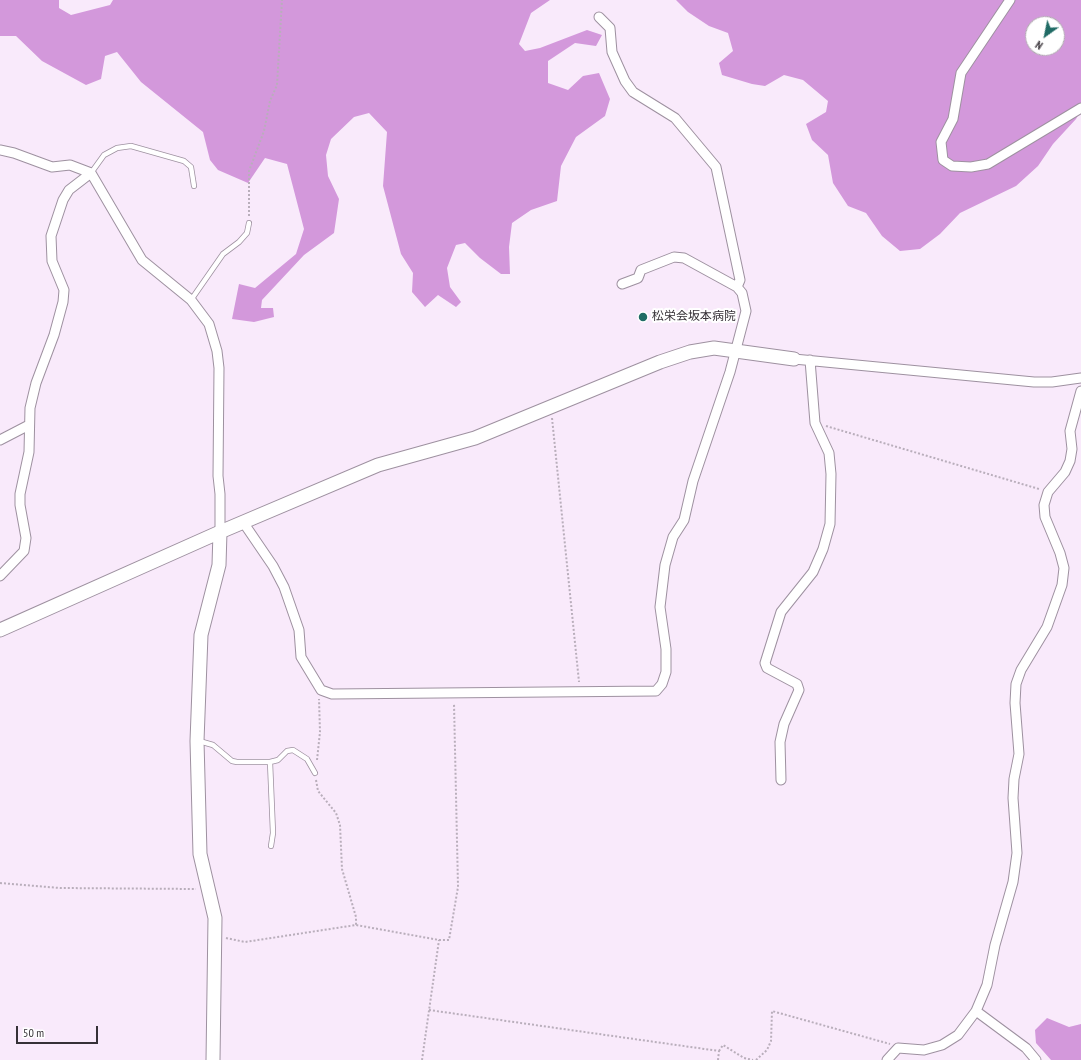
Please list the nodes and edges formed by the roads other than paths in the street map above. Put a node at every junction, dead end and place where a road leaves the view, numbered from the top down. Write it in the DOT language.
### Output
graph roads {
  1 [pos="1010,0"];
  2 [pos="599,17"];
  3 [pos="1081,108"];
  4 [pos="0,150"];
  5 [pos="91,173"];
  6 [pos="194,186"];
  7 [pos="249,223"];
  8 [pos="622,284"];
  9 [pos="737,287"];
  10 [pos="192,300"];
  11 [pos="735,350"];
  12 [pos="794,359"];
  13 [pos="810,360"];
  14 [pos="1081,380"];
  15 [pos="1081,391"];
  16 [pos="29,426"];
  17 [pos="0,440"];
  18 [pos="243,522"];
  19 [pos="220,532"];
  20 [pos="0,576"];
  21 [pos="0,630"];
  22 [pos="197,740"];
  23 [pos="270,762"];
  24 [pos="315,773"];
  25 [pos="781,780"];
  26 [pos="271,846"];
  27 [pos="976,1011"];
  28 [pos="213,1060"];
  29 [pos="887,1060"];
  30 [pos="1036,1060"];
  1 -- 3 [label="street"];
  2 -- 9 [label="street"];
  4 -- 5 [label="street"];
  5 -- 6 [label="lane"];
  5 -- 10 [label="street"];
  5 -- 16 [label="street"];
  7 -- 10 [label="lane"];
  8 -- 9 [label="street"];
  9 -- 11 [label="street"];
  10 -- 19 [label="street"];
  11 -- 12 [label="street"];
  11 -- 18 [label="street"];
  11 -- 18 [label="street"];
  12 -- 13 [label="street"];
  13 -- 14 [label="street"];
  13 -- 25 [label="street"];
  15 -- 27 [label="street"];
  16 -- 17 [label="street"];
  16 -- 20 [label="street"];
  18 -- 19 [label="street"];
  19 -- 21 [label="street"];
  19 -- 22 [label="street"];
  22 -- 23 [label="lane"];
  22 -- 28 [label="street"];
  23 -- 24 [label="lane"];
  23 -- 26 [label="lane"];
  27 -- 29 [label="street"];
  27 -- 30 [label="street"];
}
